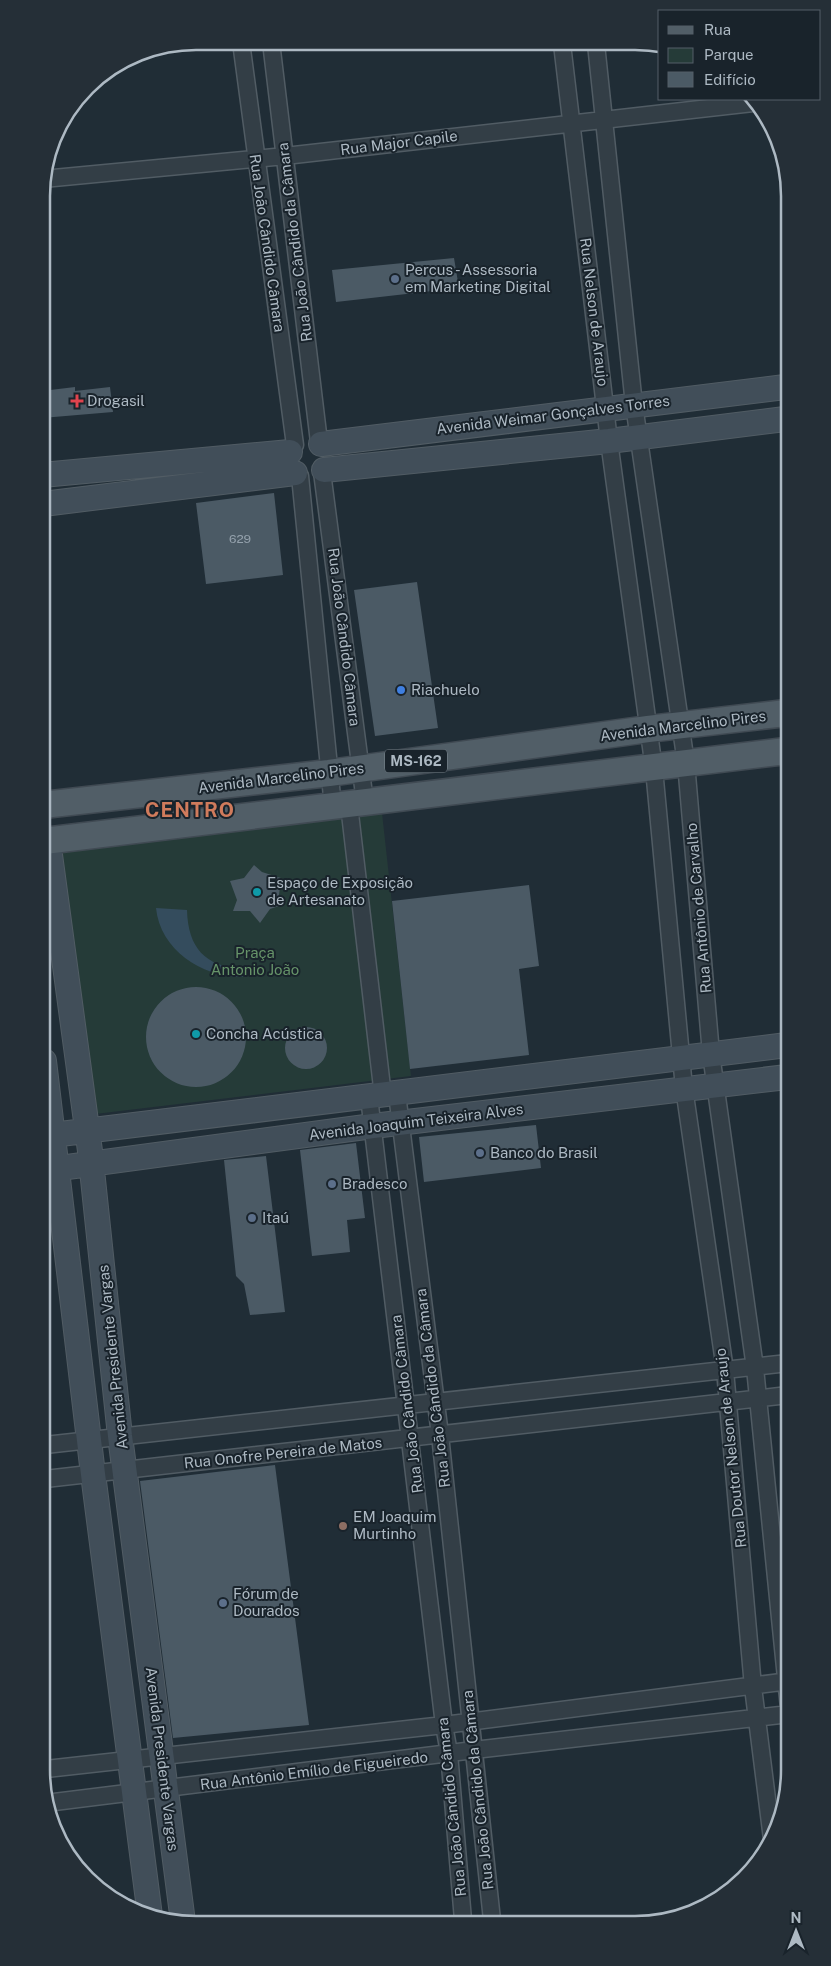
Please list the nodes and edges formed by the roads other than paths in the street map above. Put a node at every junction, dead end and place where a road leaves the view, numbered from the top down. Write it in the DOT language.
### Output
graph roads {
  1 [pos="242,50"];
  2 [pos="272,50"];
  3 [pos="563,50"];
  4 [pos="597,50"];
  5 [pos="747,103"];
  6 [pos="604,120"];
  7 [pos="571,123"];
  8 [pos="285,156"];
  9 [pos="255,159"];
  10 [pos="51,179"];
  11 [pos="781,387"];
  12 [pos="634,404"];
  13 [pos="606,408"];
  14 [pos="781,419"];
  15 [pos="638,437"];
  16 [pos="609,441"];
  17 [pos="320,443"];
  18 [pos="304,465"];
  19 [pos="50,475"];
  20 [pos="50,503"];
  21 [pos="781,714"];
  22 [pos="681,726"];
  23 [pos="648,729"];
  24 [pos="781,752"];
  25 [pos="686,762"];
  26 [pos="361,768"];
  27 [pos="654,769"];
  28 [pos="329,773"];
  29 [pos="50,800"];
  30 [pos="349,805"];
  31 [pos="50,841"];
  32 [pos="50,869"];
  33 [pos="781,1046"];
  34 [pos="711,1054"];
  35 [pos="681,1057"];
  36 [pos="781,1078"];
  37 [pos="715,1084"];
  38 [pos="684,1088"];
  39 [pos="383,1095"];
  40 [pos="401,1124"];
  41 [pos="372,1126"];
  42 [pos="87,1130"];
  43 [pos="50,1135"];
  44 [pos="50,1152"];
  45 [pos="92,1163"];
  46 [pos="51,1170"];
  47 [pos="781,1364"];
  48 [pos="755,1368"];
  49 [pos="725,1370"];
  50 [pos="781,1396"];
  51 [pos="757,1399"];
  52 [pos="435,1402"];
  53 [pos="728,1402"];
  54 [pos="407,1405"];
  55 [pos="440,1435"];
  56 [pos="120,1436"];
  57 [pos="90,1439"];
  58 [pos="412,1440"];
  59 [pos="50,1444"];
  60 [pos="125,1470"];
  61 [pos="93,1474"];
  62 [pos="50,1479"];
  63 [pos="781,1617"];
  64 [pos="781,1682"];
  65 [pos="753,1686"];
  66 [pos="781,1715"];
  67 [pos="757,1718"];
  68 [pos="470,1721"];
  69 [pos="444,1725"];
  70 [pos="474,1750"];
  71 [pos="450,1753"];
  72 [pos="162,1755"];
  73 [pos="130,1760"];
  74 [pos="50,1770"];
  75 [pos="167,1790"];
  76 [pos="135,1794"];
  77 [pos="54,1803"];
  78 [pos="770,1825"];
  79 [pos="149,1908"];
  80 [pos="182,1915"];
  81 [pos="463,1916"];
  82 [pos="492,1916"];
  1 -- 9 [label="street, Rua João Cândido Câmara"];
  2 -- 8 [label="street, Rua João Cândido da Câmara"];
  3 -- 7 [label="street, Rua Nelson de Araujo"];
  4 -- 6 [label="street, Rua Nelson de Araujo"];
  5 -- 6 [label="street, Rua Major Capile"];
  6 -- 7 [label="street, Rua Major Capile"];
  6 -- 12 [label="street, Rua Nelson de Araujo"];
  7 -- 8 [label="street, Rua Major Capile"];
  7 -- 13 [label="street, Rua Nelson de Araujo"];
  8 -- 9 [label="street, Rua Major Capile"];
  8 -- 17 [label="street, Rua João Cândido da Câmara"];
  9 -- 10 [label="street, Rua Major Capile"];
  9 -- 18 [label="street, Rua João Cândido Câmara"];
  11 -- 12 [label="main road, Avenida Weimar Gonçalves Torres"];
  12 -- 13 [label="main road, Avenida Weimar Gonçalves Torres"];
  12 -- 15 [label="street, Rua Nelson de Araujo"];
  13 -- 16 [label="street, Rua Nelson de Araujo"];
  13 -- 17 [label="main road, Avenida Weimar Gonçalves Torres"];
  14 -- 15 [label="main road, Avenida Weimar Gonçalves Torres"];
  15 -- 16 [label="main road, Avenida Weimar Gonçalves Torres"];
  15 -- 22 [label="street, Rua Nelson de Araujo"];
  16 -- 18 [label="main road, Avenida Weimar Gonçalves Torres"];
  16 -- 23 [label="street, Rua Nelson de Araujo"];
  17 -- 18 [label="main road"];
  18 -- 19 [label="main road, Avenida Weimar Gonçalves Torres"];
  18 -- 20 [label="main road, Avenida Weimar Gonçalves Torres"];
  18 -- 26 [label="street, Rua João Cândido Câmara"];
  18 -- 28 [label="street, Rua João Cândido Câmara"];
  21 -- 22 [label="main road, Avenida Marcelino Pires / MS-162"];
  22 -- 23 [label="main road, Avenida Marcelino Pires / MS-162"];
  22 -- 25 [label="street, Rua Antônio de Carvalho"];
  23 -- 26 [label="main road, Avenida Marcelino Pires / MS-162"];
  23 -- 27 [label="street, Rua Nelson de Araujo"];
  24 -- 25 [label="main road"];
  25 -- 27 [label="main road"];
  25 -- 34 [label="street, Rua Antônio de Carvalho"];
  26 -- 28 [label="main road, Avenida Marcelino Pires / MS-162"];
  26 -- 30 [label="street, Rua João Cândido Câmara"];
  27 -- 30 [label="main road, MS-162"];
  27 -- 35 [label="street"];
  28 -- 29 [label="main road, Avenida Marcelino Pires / MS-162"];
  28 -- 30 [label="street, Rua João Cândido Câmara"];
  30 -- 31 [label="main road, MS-162"];
  30 -- 39 [label="street, Rua João Cândido Câmara"];
  32 -- 42 [label="main road, Avenida Presidente Vargas"];
  33 -- 34 [label="main road, Avenida Joaquim Teixeira Alves"];
  34 -- 35 [label="main road, Avenida Joaquim Teixeira Alves"];
  34 -- 37 [label="street, Rua Doutor Nelson de Araujo"];
  35 -- 38 [label="street, Rua Doutor Nelson de Araujo"];
  35 -- 39 [label="main road, Avenida Joaquim Teixeira Alves"];
  36 -- 37 [label="main road, Avenida Joaquim Teixeira Alves"];
  37 -- 38 [label="main road, Avenida Joaquim Teixeira Alves"];
  37 -- 48 [label="street, Rua Doutor Nelson de Araujo"];
  38 -- 40 [label="main road, Avenida Joaquim Teixeira Alves"];
  38 -- 49 [label="street, Rua Doutor Nelson de Araujo"];
  39 -- 40 [label="street, Rua João Cândido da Câmara"];
  39 -- 41 [label="street, Rua João Cândido Câmara"];
  39 -- 42 [label="main road, Avenida Joaquim Teixeira Alves"];
  40 -- 41 [label="main road, Avenida Joaquim Teixeira Alves"];
  40 -- 52 [label="street, Rua João Cândido da Câmara"];
  41 -- 45 [label="main road, Avenida Joaquim Teixeira Alves"];
  41 -- 54 [label="street, Rua João Cândido Câmara"];
  42 -- 43 [label="main road, Avenida Joaquim Teixeira Alves"];
  42 -- 45 [label="main road, Avenida Presidente Vargas"];
  44 -- 46 [label="main road, Avenida Presidente Vargas"];
  45 -- 46 [label="main road, Avenida Joaquim Teixeira Alves"];
  45 -- 56 [label="main road, Avenida Presidente Vargas"];
  46 -- 57 [label="main road, Avenida Presidente Vargas"];
  47 -- 48 [label="street"];
  48 -- 49 [label="street"];
  48 -- 51 [label="street, Rua Doutor Nelson de Araujo"];
  49 -- 52 [label="street"];
  49 -- 53 [label="street, Rua Doutor Nelson de Araujo"];
  50 -- 51 [label="street, Rua Onofre Pereira de Matos"];
  51 -- 53 [label="street, Rua Onofre Pereira de Matos"];
  51 -- 63 [label="street, Rua Doutor Nelson de Araujo"];
  52 -- 54 [label="street"];
  52 -- 55 [label="street, Rua João Cândido da Câmara"];
  53 -- 55 [label="street, Rua Onofre Pereira de Matos"];
  53 -- 65 [label="street, Rua Doutor Nelson de Araujo"];
  54 -- 56 [label="street"];
  54 -- 58 [label="street, Rua João Cândido Câmara"];
  55 -- 58 [label="street, Rua Onofre Pereira de Matos"];
  55 -- 68 [label="street, Rua João Cândido da Câmara"];
  56 -- 57 [label="street"];
  56 -- 60 [label="main road, Avenida Presidente Vargas"];
  57 -- 59 [label="street"];
  57 -- 61 [label="main road, Avenida Presidente Vargas"];
  58 -- 60 [label="street, Rua Onofre Pereira de Matos"];
  58 -- 69 [label="street, Rua João Cândido Câmara"];
  60 -- 61 [label="street, Rua Onofre Pereira de Matos"];
  60 -- 72 [label="main road, Avenida Presidente Vargas"];
  61 -- 62 [label="street, Rua Onofre Pereira de Matos"];
  61 -- 73 [label="main road, Avenida Presidente Vargas"];
  64 -- 65 [label="street, Rua Antônio Emílio de Figueiredo"];
  65 -- 67 [label="street, Rua Doutor Nelson de Araujo"];
  65 -- 68 [label="street, Rua Antônio Emílio de Figueiredo"];
  66 -- 67 [label="street, Rua Antônio Emílio de Figueiredo"];
  67 -- 70 [label="street, Rua Antônio Emílio de Figueiredo"];
  67 -- 78 [label="street, Rua Doutor Nelson de Araujo"];
  68 -- 69 [label="street, Rua Antônio Emílio de Figueiredo"];
  68 -- 70 [label="street, Rua João Cândido da Câmara"];
  69 -- 71 [label="street, Rua João Cândido Câmara"];
  69 -- 72 [label="street, Rua Antônio Emílio de Figueiredo"];
  70 -- 71 [label="street, Rua Antônio Emílio de Figueiredo"];
  70 -- 82 [label="street, Rua João Cândido da Câmara"];
  71 -- 75 [label="street, Rua Antônio Emílio de Figueiredo"];
  71 -- 81 [label="street, Rua João Cândido Câmara"];
  72 -- 73 [label="street, Rua Antônio Emílio de Figueiredo"];
  72 -- 75 [label="main road, Avenida Presidente Vargas"];
  73 -- 74 [label="street, Rua Antônio Emílio de Figueiredo"];
  73 -- 76 [label="main road, Avenida Presidente Vargas"];
  75 -- 76 [label="street, Rua Antônio Emílio de Figueiredo"];
  75 -- 80 [label="main road, Avenida Presidente Vargas"];
  76 -- 77 [label="street, Rua Antônio Emílio de Figueiredo"];
  76 -- 79 [label="main road, Avenida Presidente Vargas"];
}
